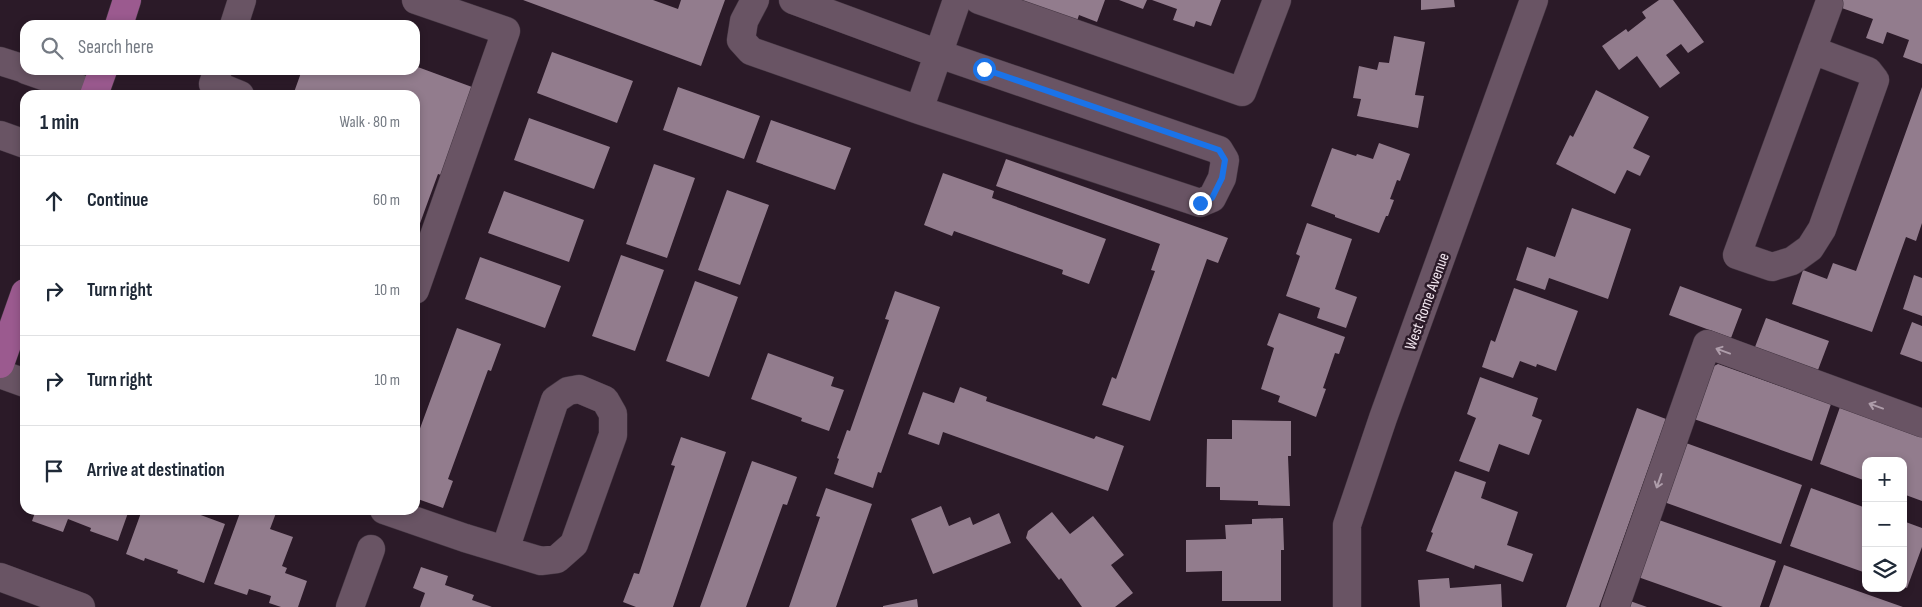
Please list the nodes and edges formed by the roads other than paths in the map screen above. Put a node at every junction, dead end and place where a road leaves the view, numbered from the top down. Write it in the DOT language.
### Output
graph roads {
  1 [pos="127,0"];
  2 [pos="242,0"];
  3 [pos="416,0"];
  4 [pos="754,0"];
  5 [pos="793,0"];
  6 [pos="957,0"];
  7 [pos="979,0"];
  8 [pos="1277,0"];
  9 [pos="1534,0"];
  10 [pos="1829,4"];
  11 [pos="121,20"];
  12 [pos="236,20"];
  13 [pos="1812,50"];
  14 [pos="939,54"];
  15 [pos="0,61"];
  16 [pos="20,68"];
  17 [pos="48,75"];
  18 [pos="216,77"];
  19 [pos="97,86"];
  20 [pos="233,90"];
  21 [pos="919,110"];
  22 [pos="0,135"];
  23 [pos="20,142"];
  24 [pos="420,276"];
  25 [pos="20,307"];
  26 [pos="0,364"];
  27 [pos="0,374"];
  28 [pos="20,381"];
  29 [pos="1922,423"];
  30 [pos="399,515"];
  31 [pos="371,549"];
  32 [pos="505,550"];
  33 [pos="0,577"];
  34 [pos="81,607"];
  35 [pos="350,607"];
  36 [pos="1348,607"];
  37 [pos="1615,607"];
  1 -- 11 [label="main road"];
  2 -- 12 [label="street"];
  3 -- 24 [label="street"];
  4 -- 21 [label="street"];
  5 -- 14 [label="street"];
  6 -- 14 [label="street"];
  7 -- 8 [label="street"];
  9 -- 36 [label="street, West Rome Avenue"];
  10 -- 13 [label="street"];
  13 -- 13 [label="street"];
  14 -- 21 [label="street"];
  14 -- 21 [label="street"];
  15 -- 16 [label="street"];
  17 -- 19 [label="street"];
  18 -- 20 [label="street"];
  22 -- 23 [label="street"];
  25 -- 26 [label="main road"];
  27 -- 28 [label="street"];
  29 -- 37 [label="street, one-way"];
  30 -- 32 [label="street"];
  31 -- 35 [label="street"];
  32 -- 32 [label="street"];
  33 -- 34 [label="street"];
}
